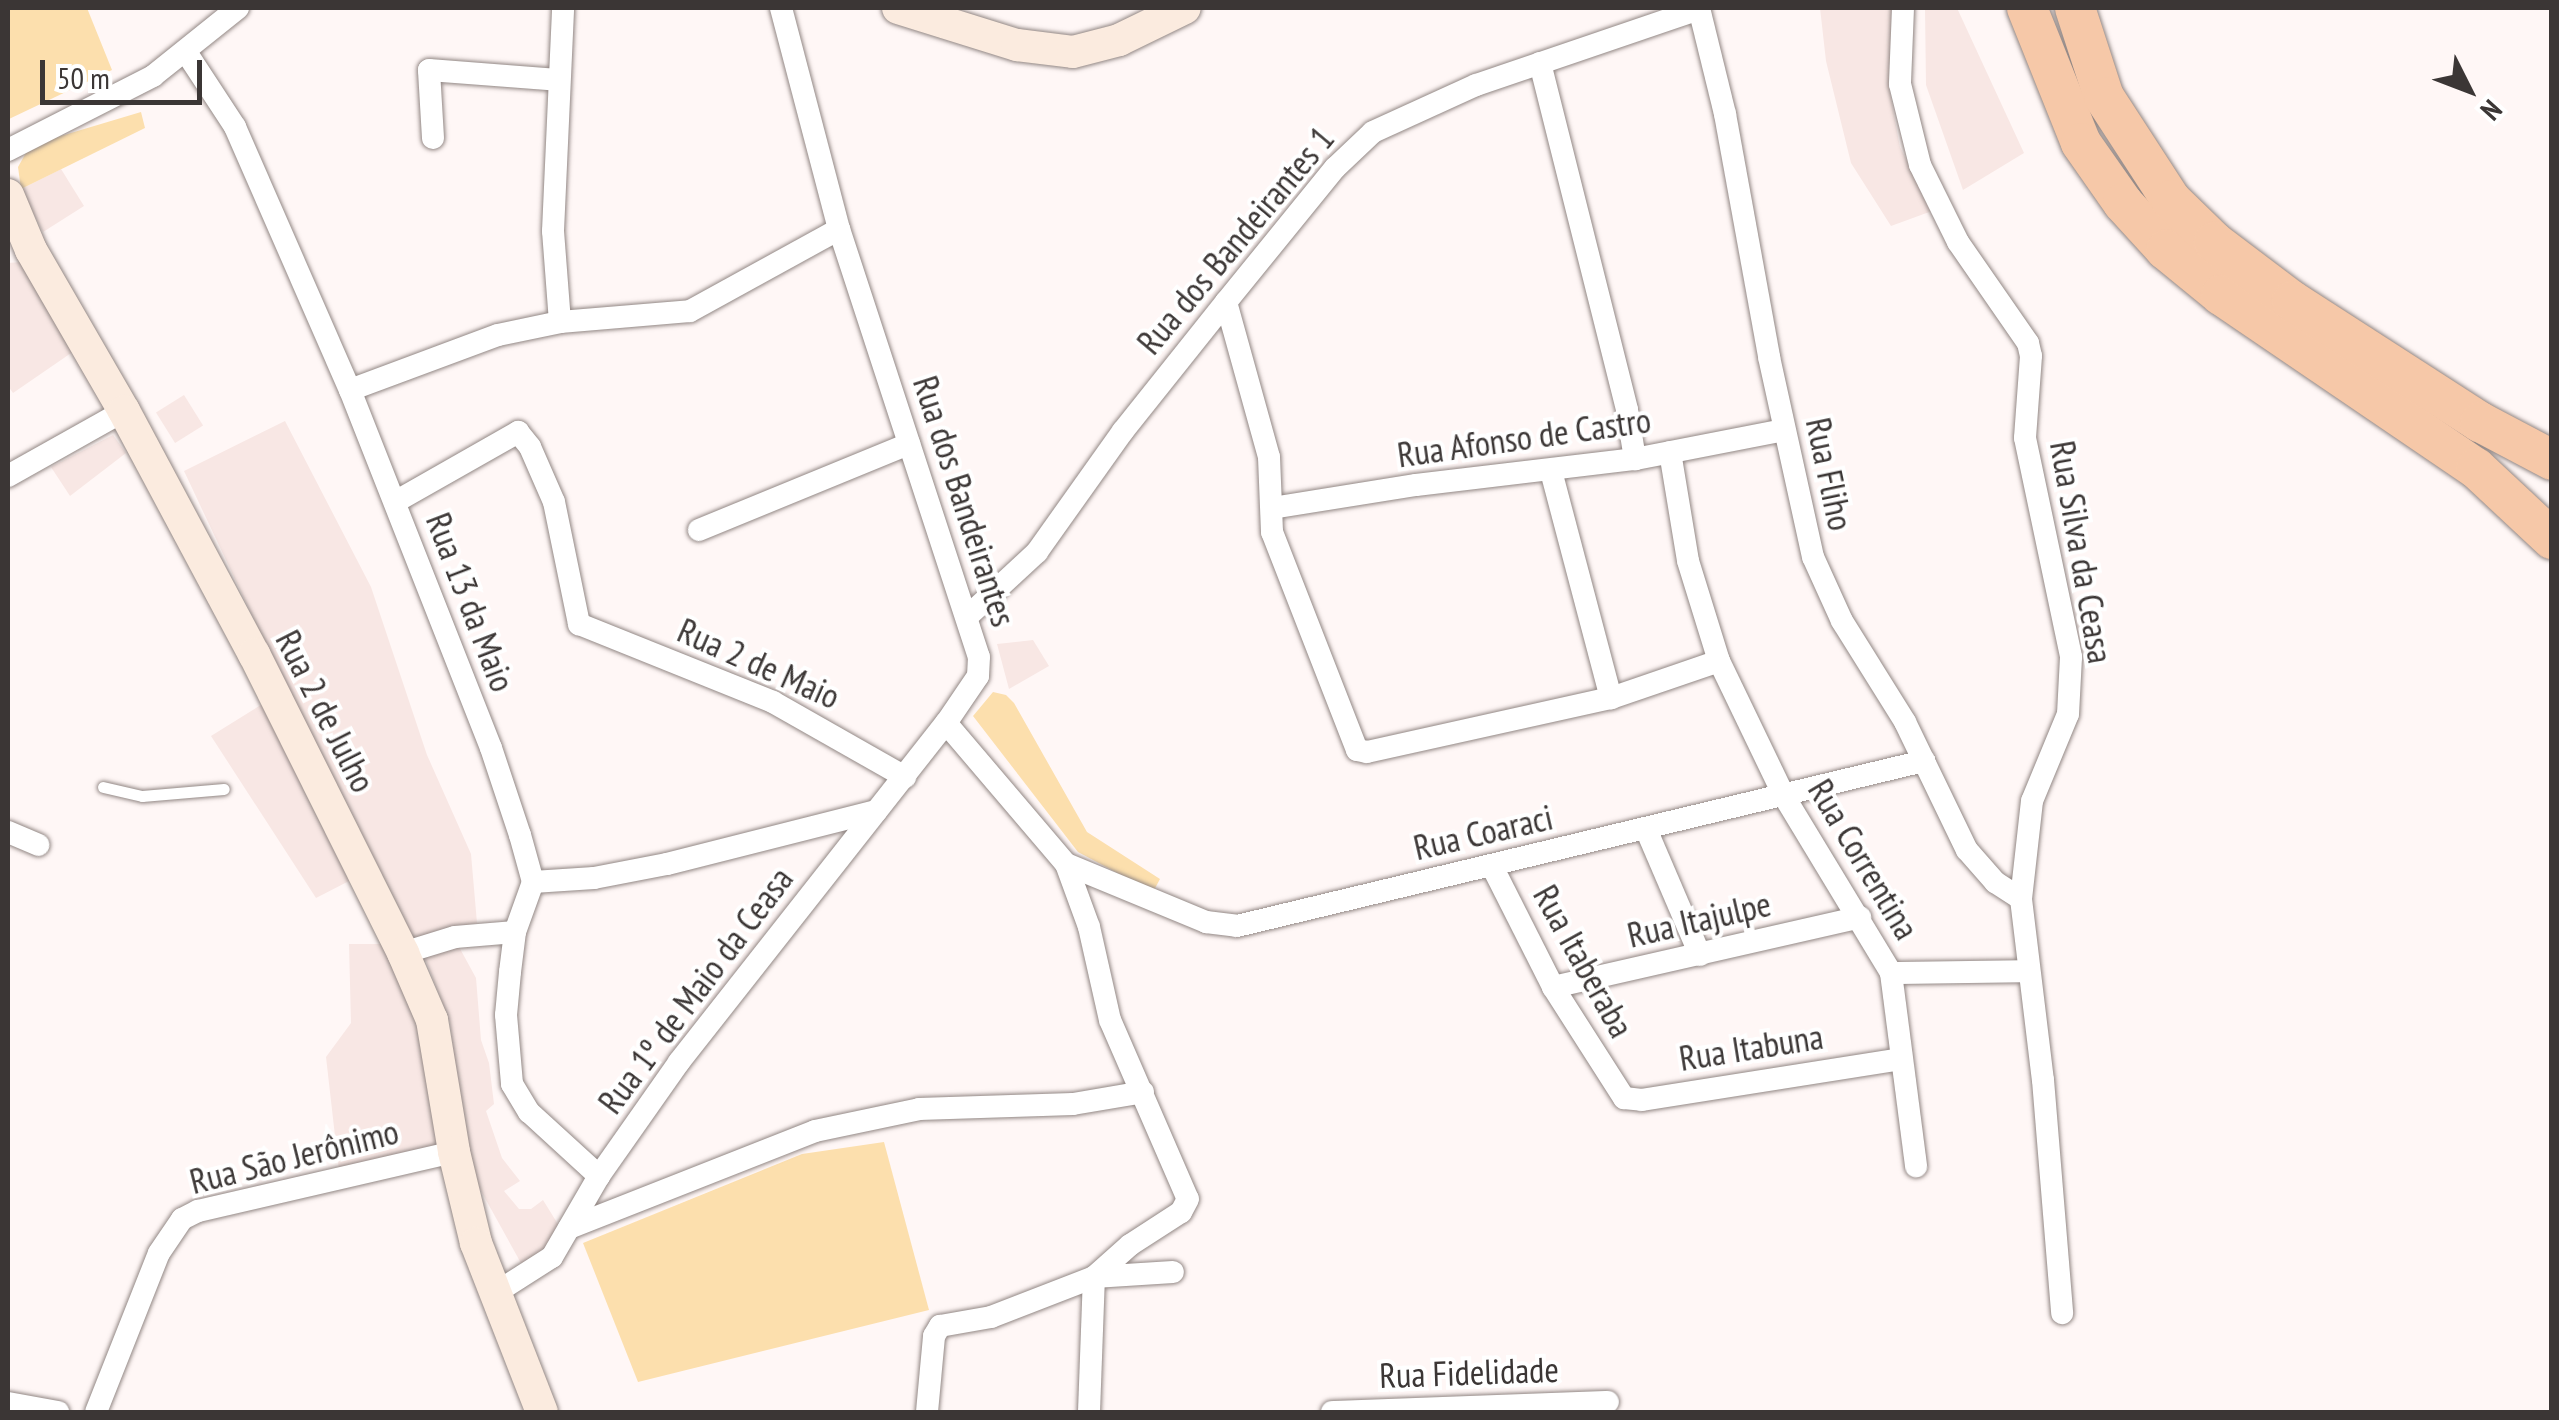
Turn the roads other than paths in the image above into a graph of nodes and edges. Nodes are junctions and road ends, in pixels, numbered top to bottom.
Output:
1 (238, 8) edge
2 (564, 8) edge
3 (781, 8) edge
4 (898, 8) edge
5 (1185, 8) edge
6 (1699, 8) edge
7 (1903, 8) edge
8 (2027, 8) edge
9 (2075, 8) edge
10 (186, 52) junction
11 (1540, 64) junction
12 (558, 80) junction
13 (433, 138) dead end
14 (8, 150) edge
15 (8, 196) edge
16 (839, 230) junction
17 (19, 250) edge
18 (1226, 302) junction
19 (560, 322) junction
20 (350, 390) junction
21 (124, 410) junction
22 (1784, 430) junction
23 (909, 444) junction
24 (1670, 452) junction
25 (1635, 460) junction
26 (2552, 460) edge
27 (1550, 471) junction
28 (8, 476) edge
29 (395, 502) junction
30 (1272, 508) junction
31 (699, 530) dead end
32 (2552, 539) edge
33 (968, 615) junction
34 (1720, 661) junction
35 (1611, 698) junction
36 (946, 723) junction
37 (1924, 761) junction
38 (905, 777) junction
39 (103, 787) dead end
40 (224, 789) dead end
41 (1784, 796) junction
42 (876, 811) junction
43 (1646, 829) junction
44 (8, 832) edge
45 (38, 845) dead end
46 (1066, 864) junction
47 (1492, 866) junction
48 (532, 882) junction
49 (2021, 900) junction
50 (1860, 918) junction
51 (515, 932) junction
52 (403, 952) junction
53 (1700, 956) junction
54 (2030, 971) junction
55 (1891, 973) junction
56 (1553, 987) junction
57 (1901, 1059) junction
58 (1616, 1090) joint
59 (1143, 1092) junction
60 (454, 1152) junction
61 (1916, 1166) dead end
62 (599, 1176) junction
63 (568, 1228) junction
64 (1173, 1272) dead end
65 (1094, 1277) junction
66 (497, 1292) junction
67 (2062, 1313) dead end
68 (1608, 1402) dead end
69 (8, 1403) edge
70 (58, 1412) edge
71 (96, 1412) edge
72 (542, 1412) edge
73 (927, 1412) edge
74 (1089, 1412) edge
75 (1332, 1412) edge

1 - 10 street
2 - 12 street
3 - 16 street, Rua dos Bandeirantes
4 - 5 main road
6 - 11 street, Rua dos Bandeirantes 1
6 - 22 street, Rua Fliho
7 - 49 street, Rua Silva da Ceasa
8 - 32 highway
9 - 26 highway
10 - 14 street
10 - 20 street, Rua 13 da Maio
11 - 18 street, Rua dos Bandeirantes 1
11 - 25 street
12 - 13 street
12 - 19 street
15 - 17 main road, Rua 2 de Julho
16 - 19 street
16 - 23 street, Rua dos Bandeirantes
17 - 21 main road, Rua 2 de Julho
18 - 30 street
18 - 33 street, Rua dos Bandeirantes 1
19 - 20 street
20 - 29 street, Rua 13 da Maio
21 - 28 street
21 - 52 main road, Rua 2 de Julho
22 - 24 street, Rua Afonso de Castro
22 - 37 street, Rua Fliho
23 - 31 street
23 - 33 street, Rua dos Bandeirantes
24 - 25 street, Rua Afonso de Castro
24 - 34 street, Rua Correntina
25 - 27 street, Rua Afonso de Castro
27 - 30 street, Rua Afonso de Castro
27 - 35 street
29 - 38 street, Rua 2 de Maio
29 - 48 street, Rua 13 da Maio
30 - 35 street
33 - 36 street, Rua dos Bandeirantes
34 - 35 street
34 - 41 street, Rua Correntina
36 - 38 street, Rua 1º de Maio da Ceasa
36 - 46 street
37 - 41 street, Rua Coaraci
37 - 49 street, Rua Fliho
38 - 42 street, Rua 1º de Maio da Ceasa
39 - 40 lane
41 - 43 street, Rua Coaraci
41 - 50 street, Rua Correntina
42 - 48 street
42 - 62 street, Rua 1º de Maio da Ceasa
43 - 47 street, Rua Coaraci
43 - 53 street
44 - 45 street
46 - 47 street, Rua Coaraci
46 - 59 street
47 - 56 street, Rua Itaberaba
48 - 51 street
49 - 54 street, Rua Silva da Ceasa
50 - 53 street, Rua Itajulpe
50 - 55 street, Rua Correntina
51 - 52 street
51 - 62 street
52 - 60 main road, Rua 2 de Julho
53 - 56 street, Rua Itajulpe
54 - 55 street
54 - 67 street, Rua Silva da Ceasa
55 - 57 street, Rua Correntina
56 - 58 street, Rua Itaberaba
57 - 58 street, Rua Itabuna
57 - 61 street, Rua Correntina
59 - 63 street
59 - 65 street
60 - 66 main road, Rua 2 de Julho
60 - 71 street, Rua São Jerônimo
62 - 63 street, Rua 1º de Maio da Ceasa
63 - 66 street, Rua 1º de Maio da Ceasa
64 - 65 street
65 - 73 street
65 - 74 street
66 - 72 main road, Rua 2 de Julho
68 - 75 street, Rua Fidelidade
69 - 70 street

